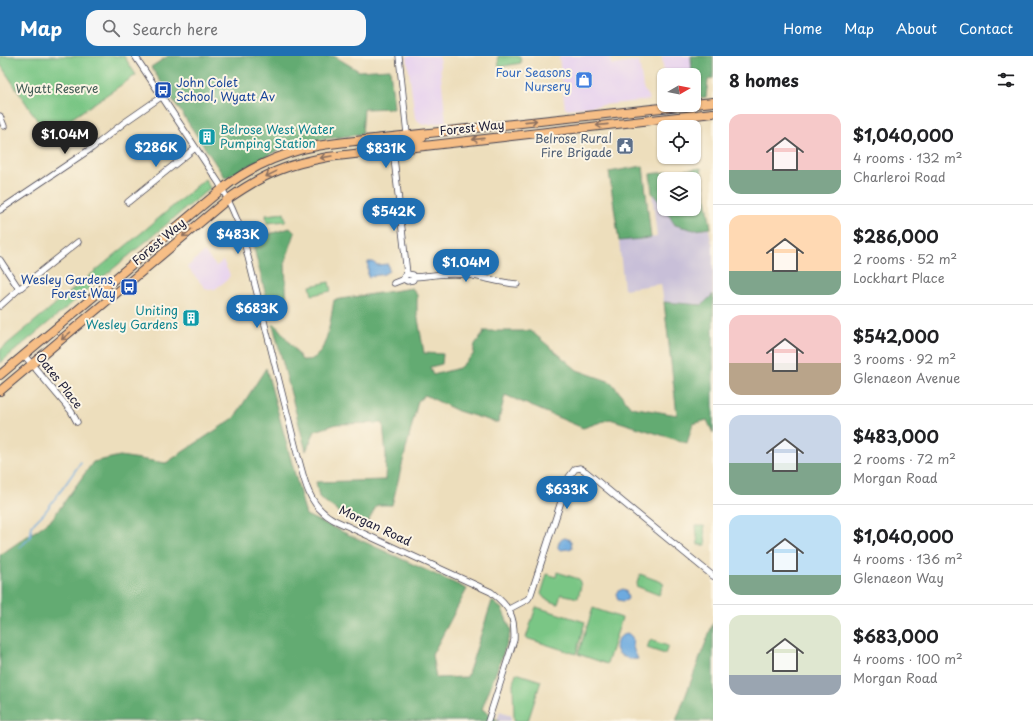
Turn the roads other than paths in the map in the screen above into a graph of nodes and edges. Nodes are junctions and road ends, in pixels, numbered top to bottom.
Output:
1 (135, 56) edge
2 (400, 56) edge
3 (162, 97) junction
4 (713, 102) edge
5 (701, 103) edge
6 (657, 108) edge
7 (713, 113) edge
8 (0, 116) edge
9 (4, 126) dead end
10 (444, 130) junction
11 (407, 134) junction
12 (346, 142) junction
13 (195, 148) junction
14 (393, 149) junction
15 (222, 188) junction
16 (228, 199) junction
17 (128, 202) dead end
18 (0, 210) edge
19 (78, 242) dead end
20 (0, 260) edge
21 (406, 277) junction
22 (394, 283) dead end
23 (517, 284) dead end
24 (19, 289) junction
25 (0, 306) edge
26 (24, 355) junction
27 (32, 364) junction
28 (0, 375) edge
29 (0, 391) edge
30 (77, 422) dead end
31 (713, 576) edge
32 (509, 609) junction
33 (488, 721) edge

1 - 3 street, Morgan Road
2 - 11 street
3 - 13 street, Morgan Road
3 - 18 street
4 - 5 main road
10 -> 6 main road, Forest Way
7 -> 14 main road, Forest Way
8 - 9 street
10 - 11 main road, Forest Way
10 - 14 main road
11 - 12 main road, Forest Way
12 - 14 main road
12 - 15 main road, Forest Way
13 - 15 street, Morgan Road
13 - 17 street
14 -> 16 main road, Forest Way
14 - 21 street
15 - 16 street, Morgan Road
15 - 26 main road, Forest Way
16 -> 27 main road, Forest Way
16 - 32 street, Morgan Road
19 - 24 street
20 - 24 street
21 - 22 street
21 - 23 street
24 - 25 street
26 - 27 street, Oates Place
26 - 28 main road, Forest Way
27 - 29 main road, Forest Way
27 - 30 street, Oates Place
31 - 32 street
32 - 33 street

